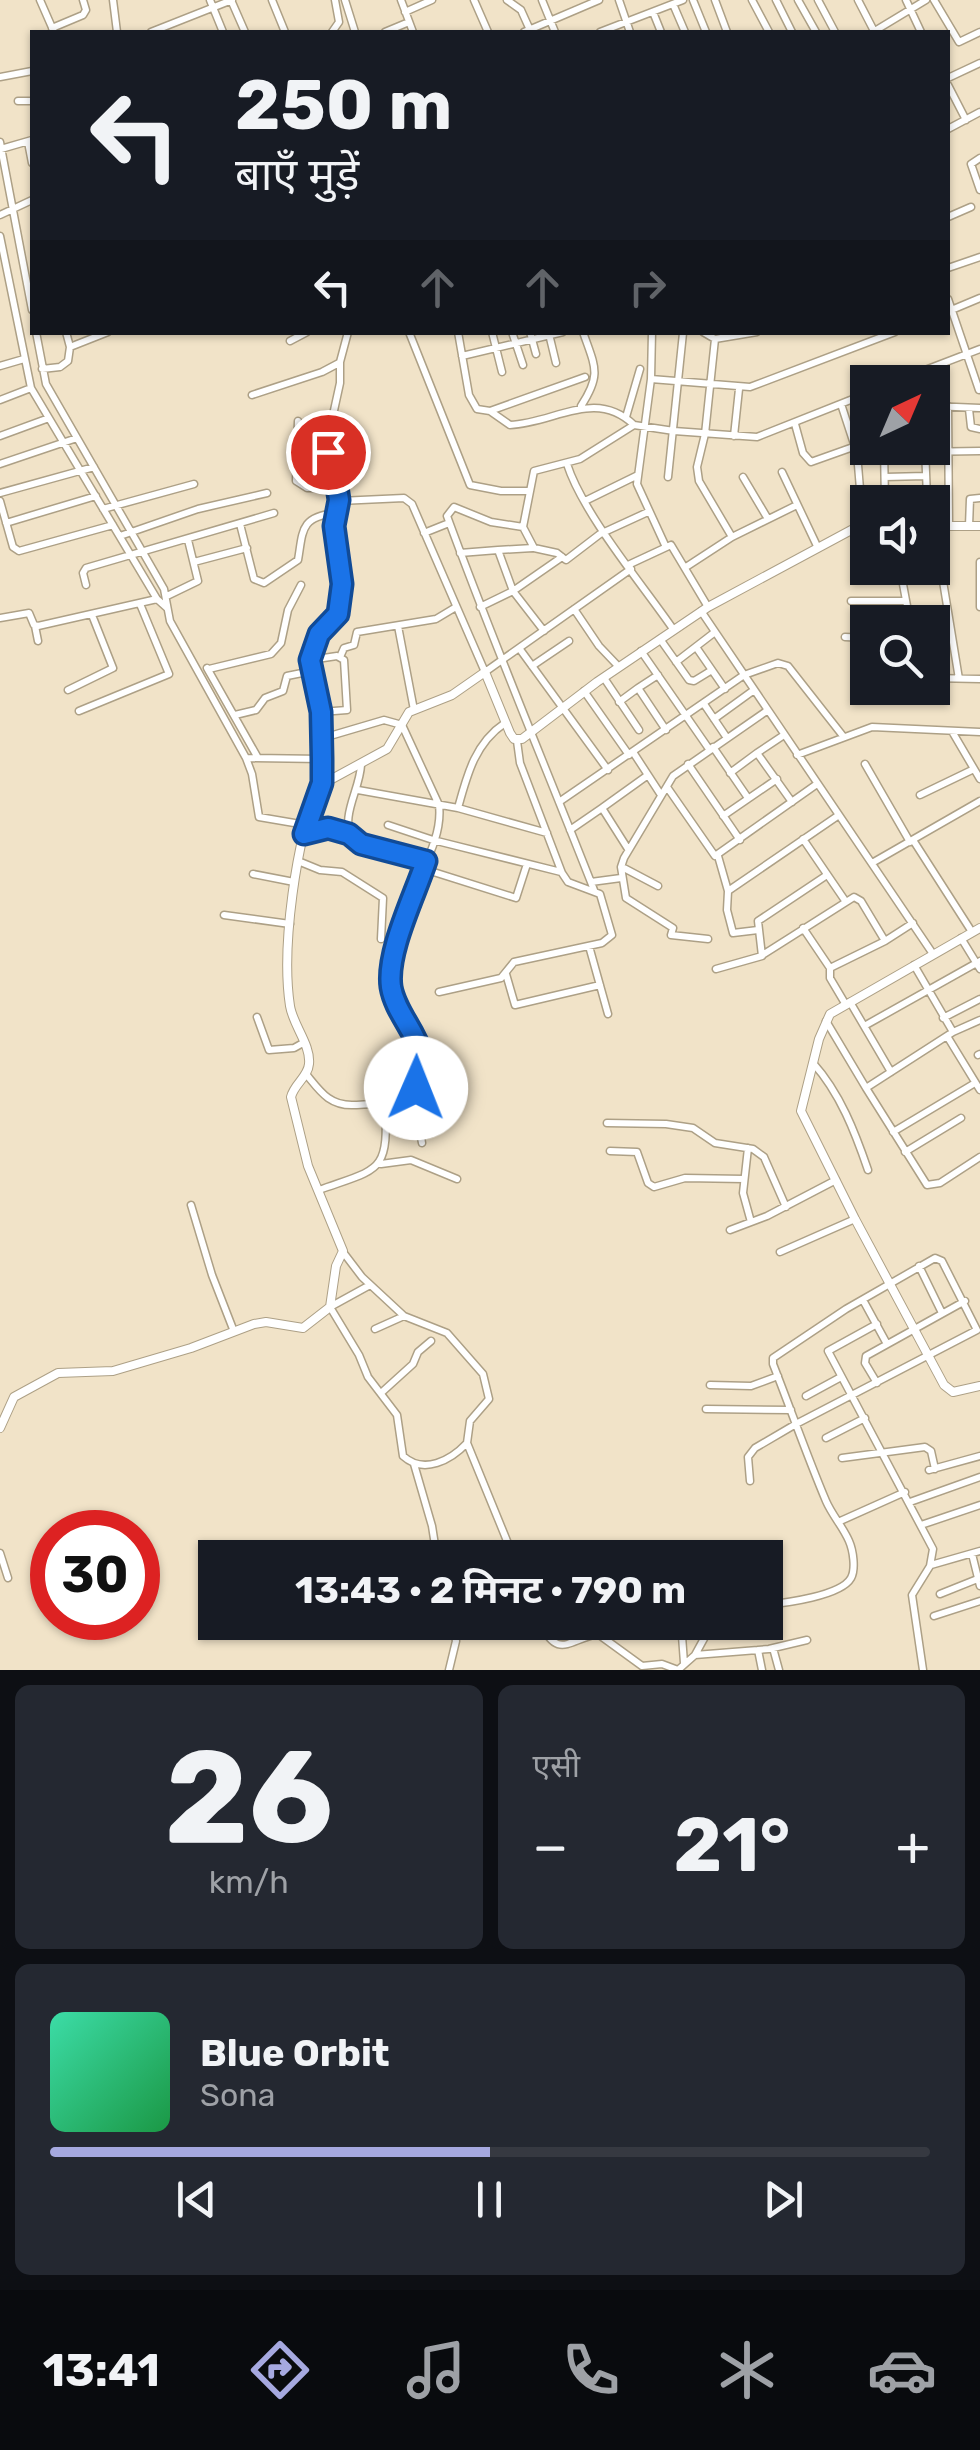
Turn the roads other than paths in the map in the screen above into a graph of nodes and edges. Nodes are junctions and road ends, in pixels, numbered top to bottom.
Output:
1 (40, 0) edge
2 (82, 0) edge
3 (112, 0) edge
4 (232, 0) edge
5 (272, 0) edge
6 (336, 0) edge
7 (345, 0) edge
8 (401, 0) edge
9 (432, 0) edge
10 (474, 0) edge
11 (506, 0) edge
12 (542, 0) edge
13 (619, 0) edge
14 (682, 0) edge
15 (693, 0) edge
16 (715, 0) edge
17 (752, 0) edge
18 (776, 0) edge
19 (798, 0) edge
20 (818, 0) edge
21 (858, 0) edge
22 (906, 0) edge
23 (926, 0) edge
24 (934, 0) edge
25 (595, 1) edge
26 (211, 4) edge
27 (672, 4) junction
28 (910, 10) junction
29 (406, 12) junction
30 (652, 12) junction
31 (550, 21) junction
32 (409, 22) junction
33 (626, 22) junction
34 (53, 30) edge
35 (117, 30) edge
36 (155, 30) edge
37 (223, 30) edge
38 (244, 30) edge
39 (284, 30) edge
40 (333, 30) edge
41 (353, 30) edge
42 (390, 30) edge
43 (412, 30) edge
44 (487, 30) edge
45 (527, 30) edge
46 (529, 30) edge
47 (554, 30) edge
48 (605, 30) edge
49 (629, 30) edge
50 (659, 30) edge
51 (684, 30) edge
52 (705, 30) edge
53 (727, 30) edge
54 (765, 30) edge
55 (791, 30) edge
56 (815, 30) edge
57 (834, 30) edge
58 (873, 30) edge
59 (877, 30) edge
60 (919, 30) edge
61 (980, 32) edge
62 (980, 62) edge
63 (30, 71) edge
64 (0, 77) edge
65 (950, 80) edge
66 (950, 85) edge
67 (18, 101) dead end
68 (30, 101) edge
69 (980, 112) edge
70 (966, 120) junction
71 (950, 128) edge
72 (30, 141) edge
73 (1, 146) edge
74 (980, 158) edge
75 (980, 190) edge
76 (30, 202) edge
77 (970, 206) dead end
78 (13, 211) junction
79 (0, 215) edge
80 (950, 216) edge
81 (0, 236) edge
82 (980, 257) edge
83 (950, 267) edge
84 (4, 276) edge
85 (30, 289) edge
86 (980, 298) edge
87 (950, 311) edge
88 (36, 335) edge
89 (67, 335) edge
90 (95, 335) edge
91 (301, 335) edge
92 (347, 335) edge
93 (410, 335) edge
94 (458, 335) edge
95 (493, 335) edge
96 (513, 335) edge
97 (550, 335) edge
98 (584, 335) edge
99 (652, 335) edge
100 (683, 335) edge
101 (708, 335) edge
102 (741, 335) edge
103 (887, 335) edge
104 (532, 336) edge
105 (715, 340) junction
106 (290, 341) dead end
107 (516, 344) junction
108 (70, 348) junction
109 (496, 349) junction
110 (980, 349) edge
111 (536, 354) dead end
112 (968, 355) junction
113 (462, 356) junction
114 (24, 358) junction
115 (340, 362) junction
116 (556, 363) dead end
117 (522, 364) dead end
118 (941, 365) edge
119 (0, 366) edge
120 (42, 369) junction
121 (640, 369) dead end
122 (502, 372) dead end
123 (585, 376) dead end
124 (651, 379) junction
125 (679, 381) junction
126 (711, 384) junction
127 (31, 388) junction
128 (739, 388) junction
129 (979, 390) edge
130 (252, 395) dead end
131 (0, 400) edge
132 (850, 400) edge
133 (841, 404) junction
134 (950, 406) edge
135 (581, 407) junction
136 (969, 408) junction
137 (980, 408) edge
138 (490, 411) junction
139 (626, 416) junction
140 (49, 418) junction
141 (298, 420) dead end
142 (795, 424) junction
143 (634, 425) junction
144 (645, 427) junction
145 (980, 428) edge
146 (674, 431) junction
147 (850, 431) edge
148 (705, 434) junction
149 (0, 436) edge
150 (734, 436) junction
151 (77, 438) junction
152 (64, 442) junction
153 (326, 449) junction
154 (850, 451) edge
155 (980, 451) edge
156 (950, 454) edge
157 (296, 460) junction
158 (0, 464) edge
159 (566, 464) junction
160 (885, 465) edge
161 (926, 465) edge
162 (94, 467) junction
163 (82, 471) junction
164 (782, 472) dead end
165 (639, 474) junction
166 (926, 476) junction
167 (668, 477) dead end
168 (742, 477) dead end
169 (885, 478) junction
170 (194, 484) dead end
171 (885, 485) edge
172 (926, 485) edge
173 (338, 488) junction
174 (528, 490) junction
175 (267, 493) dead end
176 (96, 496) junction
177 (0, 497) edge
178 (980, 498) edge
179 (339, 500) junction
180 (585, 501) junction
181 (116, 504) junction
182 (797, 505) junction
183 (104, 509) junction
184 (648, 512) junction
185 (274, 513) dead end
186 (336, 513) junction
187 (768, 519) junction
188 (6, 523) junction
189 (449, 523) junction
190 (240, 524) junction
191 (113, 525) junction
192 (975, 526) edge
193 (523, 527) junction
194 (132, 532) junction
195 (605, 532) junction
196 (850, 532) edge
197 (424, 533) junction
198 (120, 536) junction
199 (732, 537) junction
200 (188, 540) junction
201 (665, 546) junction
202 (247, 548) junction
203 (534, 548) junction
204 (818, 548) junction
205 (498, 550) junction
206 (144, 553) junction
207 (460, 553) junction
208 (132, 556) junction
209 (562, 557) junction
210 (194, 562) junction
211 (980, 562) edge
212 (630, 567) junction
213 (686, 567) junction
214 (86, 585) dead end
215 (301, 585) dead end
216 (903, 585) edge
217 (944, 585) edge
218 (514, 591) junction
219 (167, 596) junction
220 (157, 599) junction
221 (851, 601) dead end
222 (906, 601) junction
223 (140, 604) junction
224 (907, 605) edge
225 (980, 605) edge
226 (480, 606) junction
227 (456, 607) junction
228 (168, 608) junction
229 (574, 608) junction
230 (704, 609) junction
231 (92, 615) junction
232 (0, 618) edge
233 (35, 626) junction
234 (398, 626) junction
235 (673, 629) junction
236 (544, 631) junction
237 (715, 632) junction
238 (659, 638) junction
239 (845, 638) dead end
240 (850, 638) edge
241 (38, 641) dead end
242 (569, 641) dead end
243 (696, 646) junction
244 (520, 648) junction
245 (641, 651) junction
246 (340, 656) junction
247 (310, 660) junction
248 (504, 660) junction
249 (676, 662) junction
250 (196, 666) junction
251 (532, 666) junction
252 (619, 667) junction
253 (209, 669) junction
254 (712, 670) junction
255 (312, 671) junction
256 (485, 672) junction
257 (658, 675) junction
258 (744, 676) junction
259 (604, 678) junction
260 (950, 678) edge
261 (959, 678) junction
262 (980, 679) edge
263 (638, 688) junction
264 (725, 689) junction
265 (68, 690) dead end
266 (754, 690) junction
267 (584, 692) junction
268 (619, 702) junction
269 (704, 704) junction
270 (563, 708) junction
271 (78, 710) dead end
272 (414, 710) junction
273 (768, 710) junction
274 (321, 712) junction
275 (234, 715) junction
276 (686, 716) junction
277 (714, 719) junction
278 (505, 723) junction
279 (402, 725) junction
280 (638, 730) dead end
281 (666, 730) junction
282 (530, 732) junction
283 (953, 732) junction
284 (980, 732) edge
285 (784, 735) junction
286 (843, 736) junction
287 (323, 738) junction
288 (726, 738) junction
289 (518, 740) junction
290 (711, 748) junction
291 (631, 754) junction
292 (757, 754) junction
293 (798, 755) junction
294 (246, 758) junction
295 (258, 758) junction
296 (322, 759) junction
297 (688, 764) junction
298 (864, 764) dead end
299 (361, 765) junction
300 (974, 769) junction
301 (608, 770) junction
302 (730, 773) junction
303 (648, 775) junction
304 (776, 779) junction
305 (980, 779) edge
306 (322, 783) junction
307 (818, 784) junction
308 (667, 787) junction
309 (358, 790) junction
310 (661, 795) junction
311 (920, 795) dead end
312 (748, 798) junction
313 (559, 802) junction
314 (792, 802) junction
315 (439, 804) junction
316 (979, 804) edge
317 (458, 808) junction
318 (602, 808) junction
319 (839, 814) junction
320 (723, 816) junction
321 (388, 825) dead end
322 (305, 829) junction
323 (570, 830) junction
324 (548, 833) junction
325 (349, 834) junction
326 (804, 839) junction
327 (433, 840) junction
328 (740, 840) junction
329 (912, 841) junction
330 (629, 850) junction
331 (718, 856) junction
332 (298, 861) junction
333 (527, 864) junction
334 (872, 864) junction
335 (425, 865) junction
336 (621, 866) junction
337 (562, 873) junction
338 (253, 874) dead end
339 (827, 876) junction
340 (622, 878) junction
341 (294, 882) junction
342 (593, 886) junction
343 (658, 886) dead end
344 (728, 890) junction
345 (846, 902) junction
346 (224, 915) dead end
347 (913, 923) junction
348 (290, 924) junction
349 (803, 928) junction
350 (758, 930) junction
351 (976, 930) edge
352 (708, 938) dead end
353 (961, 938) junction
354 (382, 939) dead end
355 (885, 941) junction
356 (589, 946) junction
357 (934, 954) junction
358 (763, 955) junction
359 (914, 965) junction
360 (979, 965) edge
361 (830, 968) junction
362 (716, 969) dead end
363 (506, 974) junction
364 (600, 985) junction
365 (928, 990) junction
366 (439, 992) dead end
367 (980, 999) edge
368 (848, 1003) junction
369 (608, 1014) dead end
370 (258, 1017) dead end
371 (944, 1018) junction
372 (826, 1020) junction
373 (980, 1020) edge
374 (866, 1026) junction
375 (950, 1034) junction
376 (303, 1043) junction
377 (813, 1063) junction
378 (892, 1072) junction
379 (306, 1074) junction
380 (978, 1087) edge
381 (866, 1088) junction
382 (413, 1093) junction
383 (385, 1103) junction
384 (961, 1118) dead end
385 (607, 1123) dead end
386 (894, 1132) junction
387 (422, 1143) dead end
388 (748, 1148) junction
389 (610, 1152) dead end
390 (905, 1152) junction
391 (980, 1157) edge
392 (380, 1164) junction
393 (868, 1170) dead end
394 (457, 1179) dead end
395 (744, 1179) junction
396 (836, 1180) junction
397 (319, 1190) junction
398 (191, 1205) dead end
399 (786, 1207) junction
400 (855, 1219) junction
401 (751, 1222) junction
402 (730, 1230) dead end
403 (343, 1250) junction
404 (780, 1252) dead end
405 (918, 1266) junction
406 (370, 1285) junction
407 (890, 1285) junction
408 (864, 1300) junction
409 (964, 1301) junction
410 (330, 1308) junction
411 (942, 1313) junction
412 (404, 1316) junction
413 (876, 1324) junction
414 (375, 1329) dead end
415 (979, 1329) edge
416 (234, 1330) junction
417 (914, 1330) junction
418 (431, 1342) dead end
419 (887, 1344) junction
420 (928, 1356) junction
421 (778, 1376) junction
422 (841, 1376) junction
423 (878, 1382) junction
424 (710, 1385) dead end
425 (980, 1386) edge
426 (380, 1393) junction
427 (806, 1396) dead end
428 (852, 1396) junction
429 (706, 1409) dead end
430 (791, 1410) junction
431 (865, 1418) junction
432 (796, 1424) junction
433 (0, 1428) edge
434 (826, 1438) dead end
435 (467, 1443) junction
436 (882, 1451) junction
437 (980, 1456) edge
438 (842, 1458) dead end
439 (414, 1464) junction
440 (980, 1477) edge
441 (750, 1481) dead end
442 (905, 1492) junction
443 (910, 1502) junction
444 (980, 1505) edge
445 (838, 1522) junction
446 (922, 1524) junction
447 (434, 1540) edge
448 (507, 1540) edge
449 (0, 1553) edge
450 (976, 1553) edge
451 (930, 1566) junction
452 (8, 1578) dead end
453 (980, 1580) edge
454 (940, 1594) dead end
455 (980, 1601) edge
456 (783, 1602) edge
457 (934, 1616) dead end
458 (456, 1640) edge
459 (550, 1640) edge
460 (584, 1640) edge
461 (606, 1640) edge
462 (682, 1640) edge
463 (703, 1640) edge
464 (807, 1640) dead end
465 (772, 1648) junction
466 (758, 1650) junction
467 (695, 1655) junction
468 (684, 1663) junction
469 (448, 1670) edge
470 (762, 1670) edge
471 (778, 1670) edge
472 (922, 1670) edge

1 - 34 street
2 - 34 street
3 - 35 street
4 - 26 street
4 - 38 street
5 - 39 street
6 - 40 street
7 - 41 street
8 - 29 street
9 - 29 street
10 - 44 street
11 - 45 street
12 - 31 street
13 - 33 street
14 - 27 street
15 - 52 street
16 - 53 street
17 - 54 street
18 - 55 street
19 - 56 street
20 - 57 street
21 - 58 street
22 - 28 street
23 - 28 street
24 - 61 street
25 - 31 street
26 - 36 street
26 - 37 street
27 - 30 street
27 - 51 street
28 - 59 street
28 - 60 street
29 - 32 street
30 - 33 street
30 - 50 street
31 - 46 street
31 - 47 street
32 - 42 street
32 - 43 street
33 - 48 street
33 - 49 street
62 - 65 street
63 - 64 street
66 - 70 street
67 - 68 street
69 - 70 street
70 - 71 street
72 - 73 street
73 - 78 street
74 - 75 street
76 - 78 street
77 - 80 street
78 - 79 street
78 - 85 street
81 - 84 street
82 - 83 street
84 - 114 street
86 - 87 street
87 - 112 street
88 - 120 street
89 - 108 street
90 - 108 street
91 - 106 street
92 - 115 street
93 - 174 street
94 - 113 street
95 - 109 street
96 - 107 street
97 - 116 street
98 - 135 street
99 - 124 street
100 - 125 street
101 - 105 street
102 - 105 street
103 - 128 street
104 - 107 street
104 - 111 street
105 - 126 street
107 - 109 street
107 - 117 street
108 - 120 street
109 - 113 street
109 - 122 street
110 - 112 street
112 - 118 street
112 - 129 street
113 - 138 street
114 - 119 street
114 - 127 street
115 - 130 street
115 - 153 street
120 - 151 street
121 - 139 street
123 - 138 street
124 - 125 street
124 - 144 street
125 - 126 street
125 - 146 street
126 - 128 street
126 - 148 street
127 - 131 street
127 - 140 street
128 - 150 street
132 - 133 street
133 - 142 street
133 - 147 street
134 - 136 street
135 - 138 street
135 - 139 street
136 - 137 street
136 - 145 street
139 - 143 street
140 - 149 street
140 - 152 street
141 - 157 street
142 - 150 street
142 - 154 street
143 - 144 street
143 - 159 street
144 - 146 street
144 - 165 street
146 - 148 street
146 - 167 street
148 - 150 street
148 - 199 street
151 - 152 street
151 - 162 street
152 - 158 street
152 - 163 street
153 - 157 street
153 - 173 street
155 - 156 street
157 - 173 street
159 - 174 street
159 - 180 street
160 - 169 street
161 - 166 street
162 - 163 street
162 - 181 street
163 - 176 street
163 - 177 street
164 - 182 street
165 - 180 street
165 - 184 street
166 - 169 street
166 - 172 street
168 - 187 street
169 - 171 street
170 - 181 street
173 - 179 street
174 - 193 street
175 - 194 street
176 - 183 street
176 - 188 street
177 - 188 street
178 - 192 street
179 - 186 street
179 - 197 street
180 - 195 street
181 - 183 street
181 - 194 street
182 - 187 street
182 - 204 street
183 - 191 street
184 - 195 street
184 - 201 street
185 - 190 street
186 - 202 street
186 - 247 street
187 - 199 street
188 - 191 street
189 - 193 street
189 - 197 street
189 - 207 street
190 - 200 street
190 - 202 street
191 - 198 street
193 - 203 street
194 - 198 street
194 - 206 street
195 - 209 street
195 - 212 street
196 - 204 street
197 - 227 street
198 - 208 street
199 - 213 street
200 - 206 street
200 - 210 street
201 - 212 street
201 - 213 street
202 - 210 street
203 - 205 street
203 - 209 street
204 - 230 street
205 - 207 street
205 - 218 street
206 - 208 street
206 - 219 street
207 - 226 street
208 - 214 street
208 - 220 street
209 - 218 street
210 - 219 street
211 - 225 street
212 - 229 street
212 - 235 street
213 - 230 street
215 - 253 street
216 - 222 street
217 - 261 street
218 - 226 street
218 - 236 street
219 - 228 street
220 - 223 street
220 - 228 street
221 - 222 street
222 - 224 street
223 - 231 street
223 - 271 street
226 - 248 street
227 - 234 street
227 - 256 street
228 - 250 street
229 - 236 street
229 - 252 street
230 - 235 street
230 - 237 street
231 - 233 street
231 - 265 street
232 - 233 street
233 - 241 street
234 - 246 street
234 - 272 street
235 - 238 street
236 - 244 street
237 - 243 street
237 - 258 street
238 - 245 street
238 - 249 street
239 - 240 street
242 - 251 street
243 - 249 street
243 - 254 street
244 - 248 street
244 - 251 street
245 - 252 street
245 - 257 street
246 - 247 street
246 - 274 street
247 - 255 street
248 - 256 street
248 - 282 street
249 - 254 street
250 - 253 street
250 - 294 street
251 - 270 street
252 - 259 street
253 - 275 street
254 - 264 street
255 - 274 street
255 - 275 street
256 - 272 street
256 - 278 street
257 - 263 street
257 - 276 street
258 - 264 street
258 - 266 street
258 - 286 street
259 - 267 street
259 - 268 street
260 - 261 street
261 - 262 street
263 - 268 street
263 - 281 street
264 - 269 street
266 - 273 street
266 - 277 street
267 - 270 street
267 - 291 street
268 - 280 street
269 - 276 street
269 - 277 street
270 - 282 street
270 - 301 street
272 - 279 street
273 - 285 street
273 - 288 street
274 - 287 street
275 - 295 street
276 - 281 street
276 - 290 street
277 - 288 street
278 - 289 street
278 - 317 street
279 - 287 street
279 - 299 street
279 - 315 street
281 - 291 street
282 - 289 street
282 - 313 street
283 - 284 street
283 - 286 street
283 - 300 street
285 - 292 street
285 - 293 street
286 - 293 street
287 - 296 street
288 - 290 street
289 - 324 street
290 - 297 street
290 - 302 street
291 - 301 street
291 - 303 street
292 - 302 street
292 - 304 street
293 - 307 street
294 - 295 street
294 - 322 street
295 - 296 street
296 - 306 street
297 - 308 street
297 - 320 street
298 - 329 street
299 - 306 street
299 - 309 street
300 - 305 street
300 - 311 street
301 - 313 street
302 - 312 street
303 - 310 street
303 - 318 street
304 - 312 street
304 - 314 street
306 - 322 street
307 - 314 street
307 - 319 street
308 - 310 street
308 - 331 street
309 - 315 street
309 - 325 street
310 - 330 street
312 - 320 street
313 - 323 street
314 - 328 street
315 - 317 street
315 - 327 street
316 - 329 street
317 - 324 street
318 - 323 street
318 - 330 street
319 - 326 street
319 - 334 street
320 - 328 street
321 - 327 street
322 - 325 street
322 - 332 street
323 - 342 street
324 - 337 street
325 - 335 street
326 - 339 street
326 - 344 street
327 - 333 street
327 - 335 street
328 - 331 street
329 - 334 street
329 - 351 street
330 - 336 street
331 - 344 street
332 - 341 street
332 - 354 street
333 - 335 street
333 - 337 street
334 - 347 street
335 - 382 street
336 - 340 street
336 - 343 street
337 - 342 street
338 - 341 street
339 - 345 street
339 - 350 street
340 - 342 street
340 - 352 street
341 - 348 street
342 - 356 street
344 - 350 street
345 - 349 street
345 - 355 street
346 - 348 street
347 - 355 street
347 - 357 street
348 - 376 street
349 - 358 street
349 - 361 street
350 - 358 street
351 - 353 street
353 - 357 street
353 - 360 street
355 - 361 street
356 - 363 street
356 - 364 street
357 - 359 street
358 - 362 street
359 - 365 street
359 - 368 street
360 - 365 street
361 - 368 street
363 - 364 street
363 - 366 street
364 - 369 street
365 - 371 street
365 - 374 street
367 - 371 street
368 - 372 street
368 - 374 street
370 - 376 street
371 - 375 street
372 - 377 street
372 - 381 street
373 - 375 street
374 - 378 street
375 - 378 street
375 - 380 street
376 - 379 street
377 - 393 street
377 - 396 street
378 - 381 street
379 - 383 street
379 - 397 street
380 - 386 street
381 - 386 street
382 - 383 street
382 - 387 street
383 - 392 street
384 - 390 street
385 - 388 street
386 - 390 street
388 - 395 street
388 - 399 street
389 - 395 street
390 - 391 street
392 - 394 street
392 - 397 street
395 - 401 street
396 - 399 street
396 - 400 street
397 - 403 street
398 - 416 street
399 - 401 street
400 - 404 street
400 - 407 street
401 - 402 street
403 - 406 street
403 - 410 street
405 - 407 street
405 - 409 street
405 - 411 street
406 - 410 street
406 - 412 street
407 - 408 street
407 - 417 street
408 - 413 street
408 - 421 street
409 - 411 street
409 - 415 street
410 - 416 street
410 - 426 street
411 - 417 street
412 - 414 street
412 - 435 street
413 - 419 street
413 - 422 street
415 - 420 street
416 - 433 street
417 - 419 street
417 - 420 street
418 - 426 street
419 - 423 street
420 - 423 street
420 - 425 street
421 - 424 street
421 - 430 street
422 - 427 street
422 - 428 street
423 - 428 street
426 - 439 street
428 - 431 street
428 - 432 street
429 - 430 street
430 - 432 street
431 - 434 street
431 - 436 street
432 - 441 street
432 - 445 street
435 - 439 street
435 - 448 street
436 - 437 street
436 - 438 street
436 - 442 street
439 - 447 street
440 - 443 street
442 - 443 street
442 - 445 street
443 - 446 street
444 - 446 street
445 - 456 street
446 - 451 street
449 - 452 street
450 - 451 street
450 - 453 street
451 - 472 street
453 - 454 street
455 - 457 street
458 - 469 street
459 - 460 street
461 - 468 street
462 - 468 street
463 - 467 street
464 - 465 street
465 - 466 street
465 - 471 street
466 - 467 street
466 - 470 street
467 - 468 street

